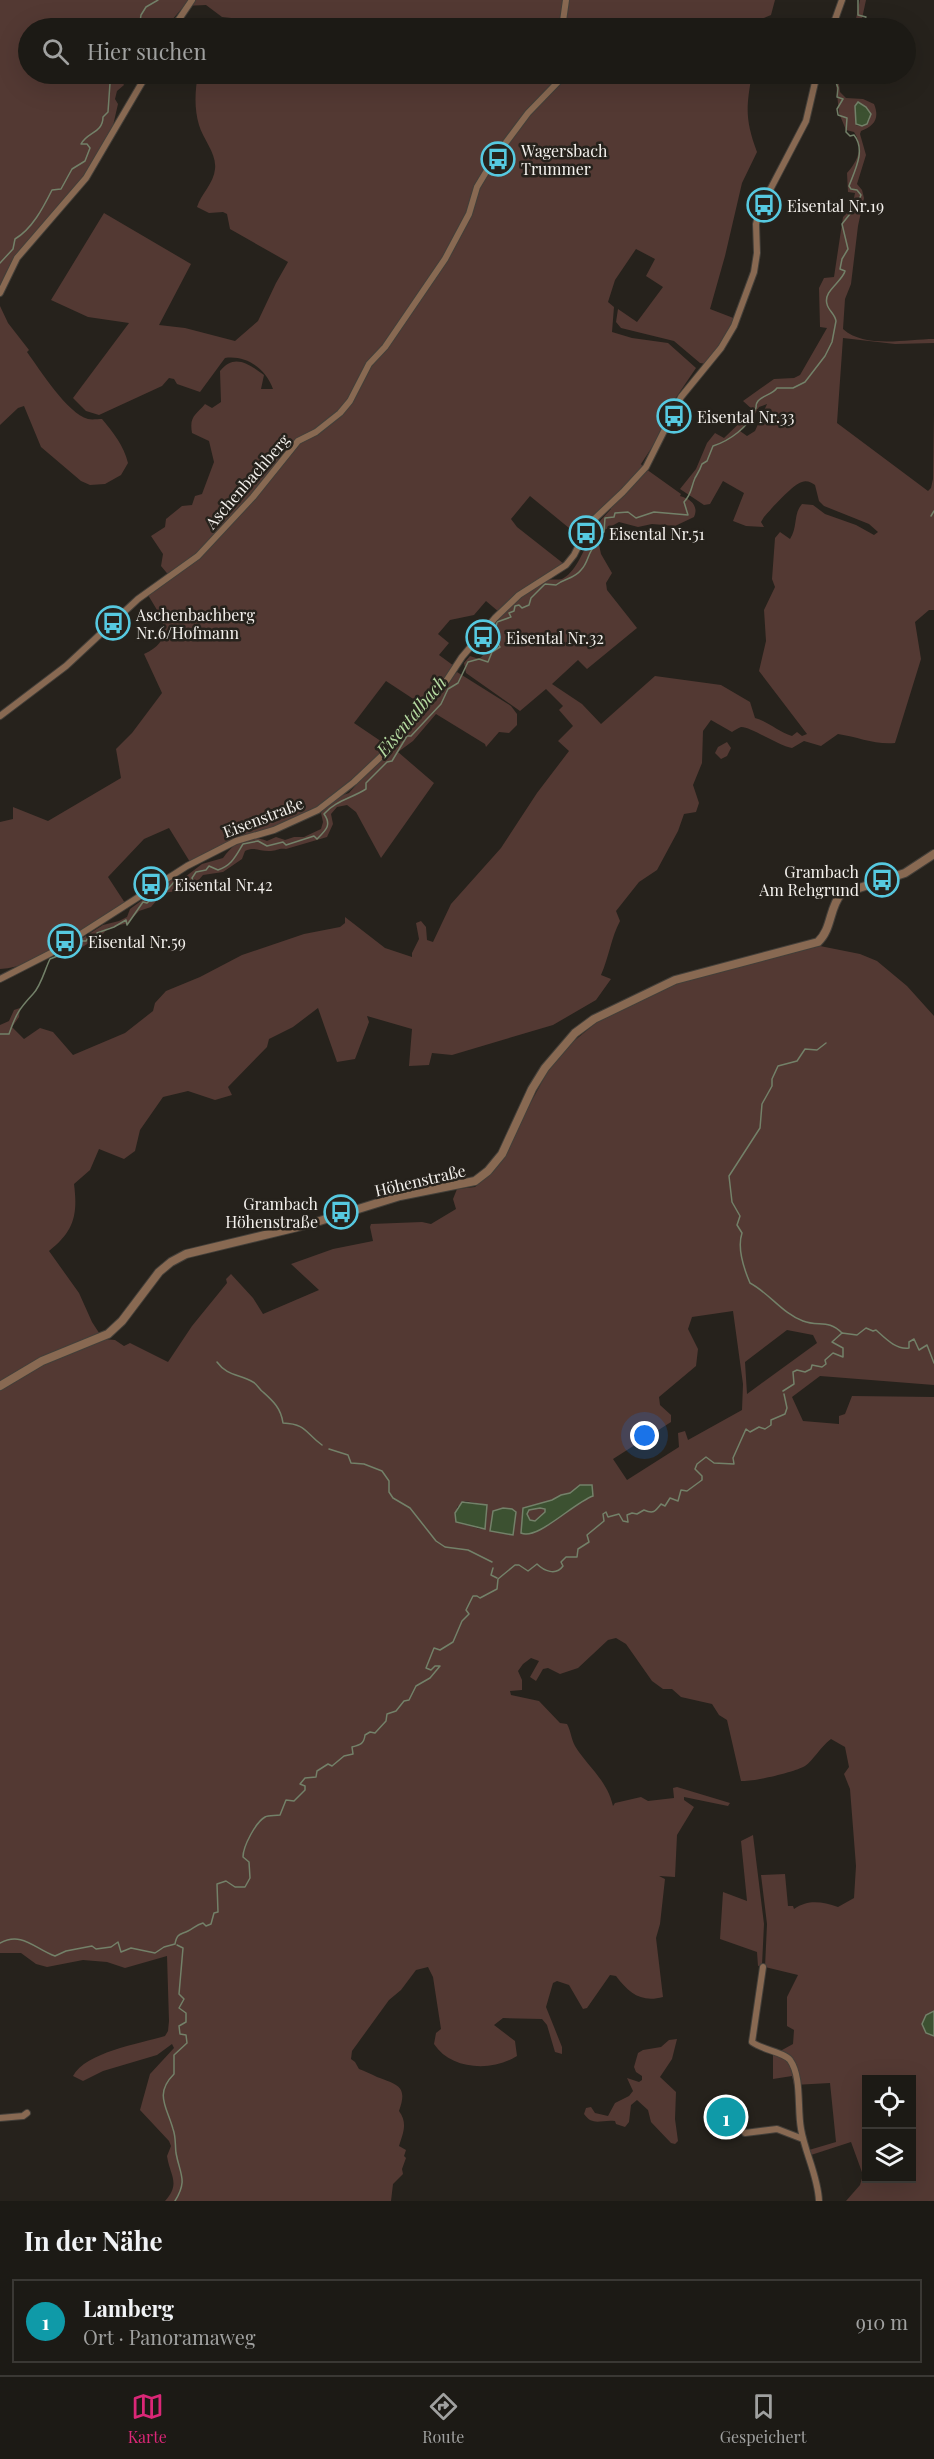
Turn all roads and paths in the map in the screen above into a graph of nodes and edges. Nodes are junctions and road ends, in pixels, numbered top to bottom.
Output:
1 (192, 0) edge
2 (566, 0) edge
3 (842, 0) edge
4 (180, 18) edge
5 (563, 18) edge
6 (835, 18) edge
7 (141, 84) edge
8 (556, 84) edge
9 (815, 84) edge
10 (0, 293) edge
11 (0, 716) edge
12 (934, 854) edge
13 (0, 979) edge
14 (0, 1386) edge
15 (764, 1967) dead end
16 (27, 2113) dead end
17 (0, 2118) edge
18 (745, 2133) dead end
19 (803, 2139) junction
20 (819, 2201) edge

1 - 4 street
2 - 5 street
3 - 6 street
7 - 10 street
8 - 11 street, Aschenbachberg
9 - 13 street, Eisenstraße
12 - 14 street, Höhenstraße
15 - 19 street
16 - 17 street
18 - 19 street
19 - 20 street

